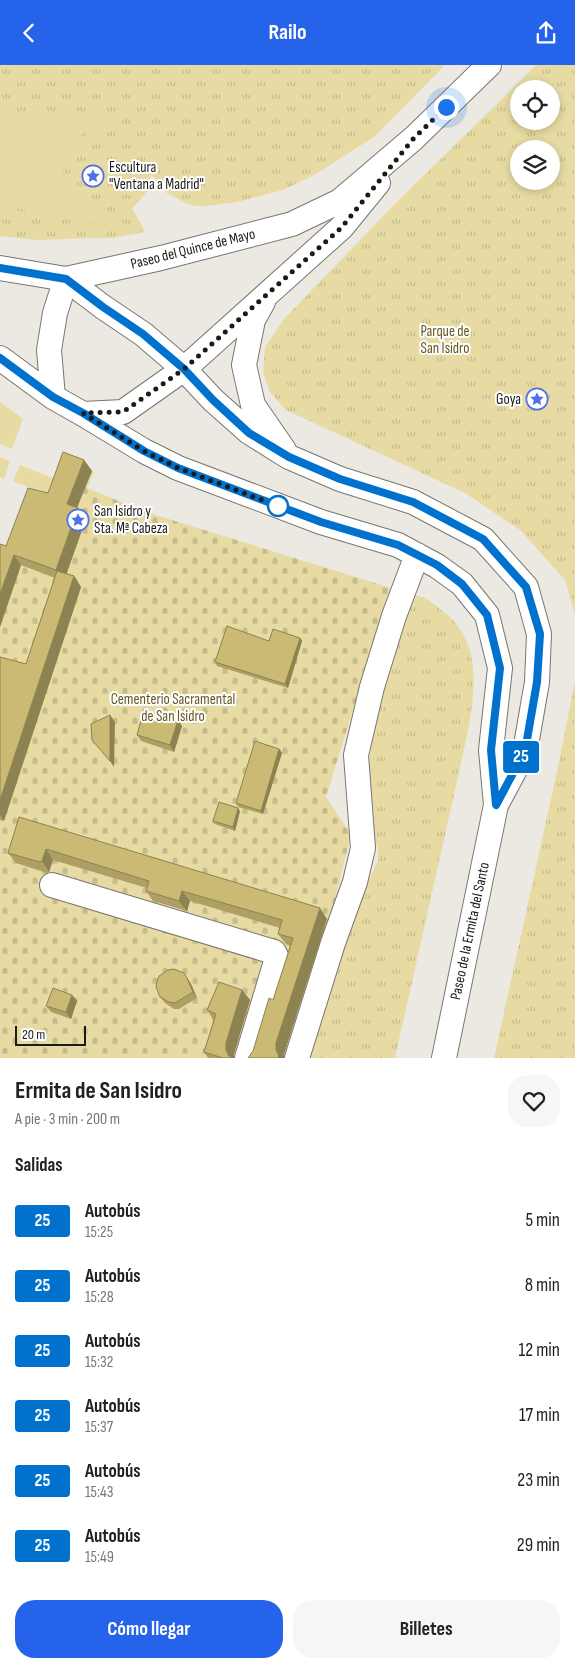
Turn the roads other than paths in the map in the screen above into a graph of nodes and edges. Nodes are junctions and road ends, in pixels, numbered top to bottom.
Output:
1 (489, 65) edge
2 (414, 138) junction
3 (0, 268) edge
4 (66, 279) junction
5 (266, 296) junction
6 (0, 358) edge
7 (184, 369) junction
8 (53, 397) junction
9 (83, 413) junction
10 (289, 457) junction
11 (416, 555) junction
12 (496, 805) junction
13 (52, 885) dead end
14 (247, 1058) edge
15 (296, 1058) edge
16 (444, 1058) edge

1 - 2 street, Paseo del Quince de Mayo
2 - 4 street, Paseo del Quince de Mayo
2 - 5 street, Paseo del Quince de Mayo
3 - 4 street, Paseo de la Ermita del Santo
4 - 7 street, Paseo de la Ermita del Santo
4 - 8 street
5 - 7 street, Paseo del Quince de Mayo
5 - 10 street
6 - 8 street, Paseo de la Ermita del Santo
7 - 9 street, Paseo del Quince de Mayo
7 - 10 street, Paseo de la Ermita del Santo
8 - 9 street, Paseo de la Ermita del Santo
9 - 11 street, Paseo de la Ermita del Santo
10 - 12 street, Paseo de la Ermita del Santo
11 - 12 street, Paseo de la Ermita del Santo
11 - 15 street
12 - 16 street, Paseo de la Ermita del Santo
13 - 14 street

